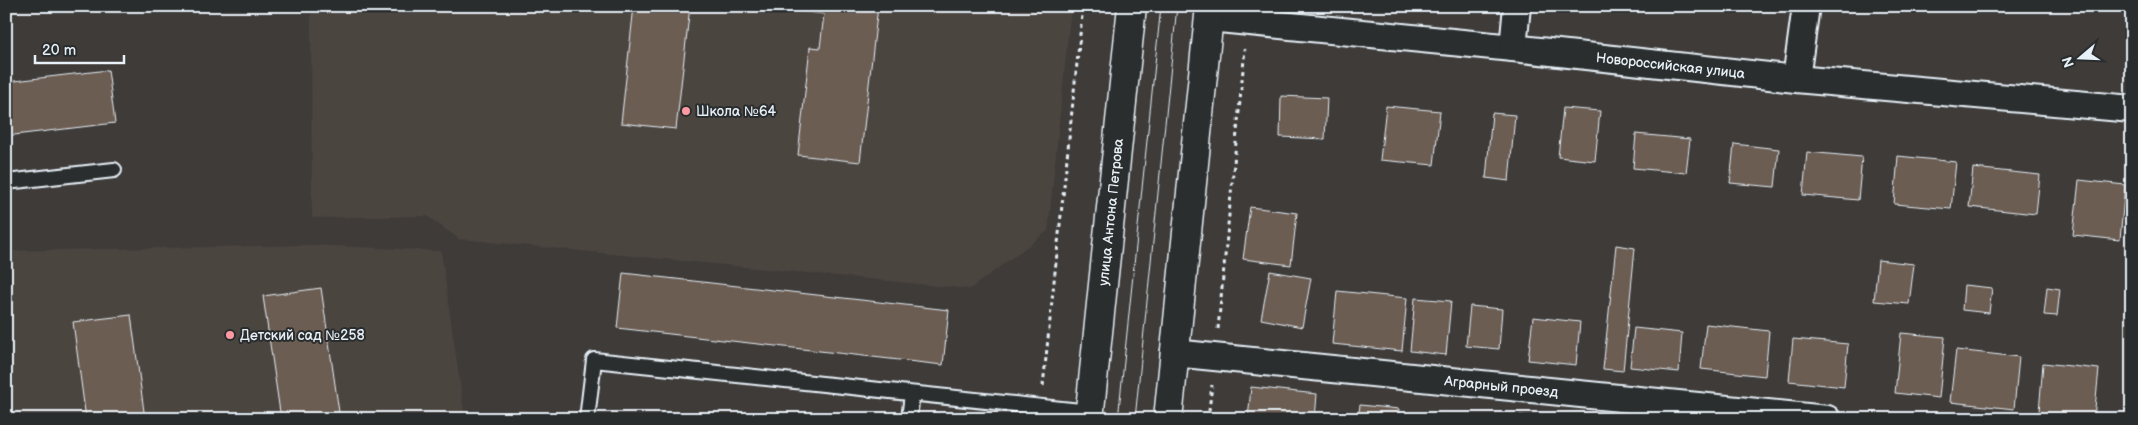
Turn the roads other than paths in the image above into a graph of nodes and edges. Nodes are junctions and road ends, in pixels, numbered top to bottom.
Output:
1 (1132, 6) edge
2 (1517, 6) edge
3 (1806, 6) edge
4 (1209, 12) edge
5 (1512, 48) junction
6 (1796, 79) junction
7 (2132, 109) edge
8 (114, 170) dead end
9 (6, 182) edge
10 (1174, 353) junction
11 (912, 394) junction
12 (1090, 416) edge
13 (587, 419) edge
14 (909, 419) edge
15 (1168, 419) edge
16 (1827, 419) edge

1 - 12 main road, улица Антона Петрова
2 - 5 street
3 - 6 street
4 - 5 street, Новороссийская улица
4 - 10 main road
5 - 6 street, Новороссийская улица
6 - 7 street, Новороссийская улица
8 - 9 lane
10 - 15 main road
10 - 16 street, Аграрный проезд
11 - 12 lane
11 - 13 lane
11 - 14 lane

